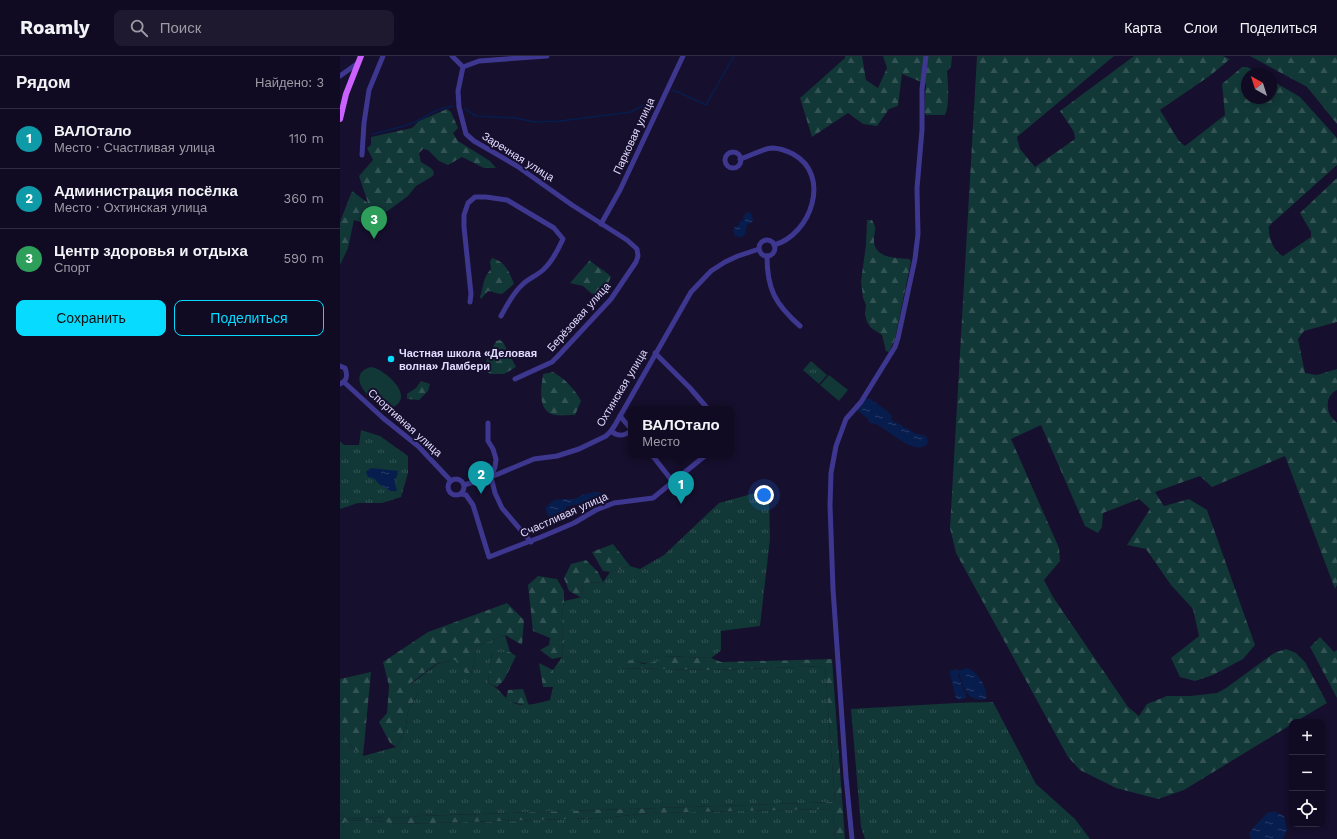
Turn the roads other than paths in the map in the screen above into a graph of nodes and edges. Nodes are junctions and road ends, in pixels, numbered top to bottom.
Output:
1 (361, 56) edge
2 (383, 56) edge
3 (452, 56) edge
4 (547, 56) edge
5 (683, 56) edge
6 (926, 56) edge
7 (358, 63) junction
8 (463, 66) junction
9 (340, 76) edge
10 (340, 119) edge
11 (362, 155) dead end
12 (740, 159) dead end
13 (601, 224) junction
14 (774, 245) junction
15 (637, 249) joint
16 (759, 249) junction
17 (767, 256) junction
18 (470, 302) dead end
19 (501, 316) dead end
20 (800, 326) dead end
21 (655, 353) junction
22 (340, 366) edge
23 (515, 379) dead end
24 (342, 383) edge
25 (705, 406) edge
26 (620, 416) junction
27 (488, 424) dead end
28 (628, 426) edge
29 (611, 431) junction
30 (628, 432) edge
31 (654, 458) edge
32 (702, 458) edge
33 (491, 477) junction
34 (451, 481) junction
35 (673, 482) junction
36 (464, 485) junction
37 (461, 494) junction
38 (531, 542) junction
39 (852, 839) edge

1 - 7 main road
2 - 11 street
3 - 8 street
4 - 8 street
5 - 13 street, Парковая улица
6 - 39 street
7 - 9 street
7 - 10 main road
8 - 13 street, Заречная улица
12 - 14 street, Охтинская улица
13 - 15 street, Заречная улица
14 - 16 street, Охтинская улица
14 - 17 street, Охтинская улица
15 - 23 street, Берёзовая улица
16 - 17 street
16 - 21 street, Охтинская улица
17 - 20 street
18 - 19 street
21 - 25 street
21 - 26 street, Охтинская улица
22 - 24 street, Спортивная улица
24 - 34 street, Спортивная улица
26 - 28 street
26 - 29 street, Охтинская улица
27 - 33 street
29 - 30 street
29 - 33 street, Охтинская улица
31 - 35 street
32 - 35 street, Счастливая улица
33 - 36 street, Охтинская улица
33 - 38 street
34 - 36 street, Спортивная улица
34 - 37 street, Спортивная улица
35 - 38 street, Счастливая улица
36 - 37 street
37 - 38 street, Счастливая улица

